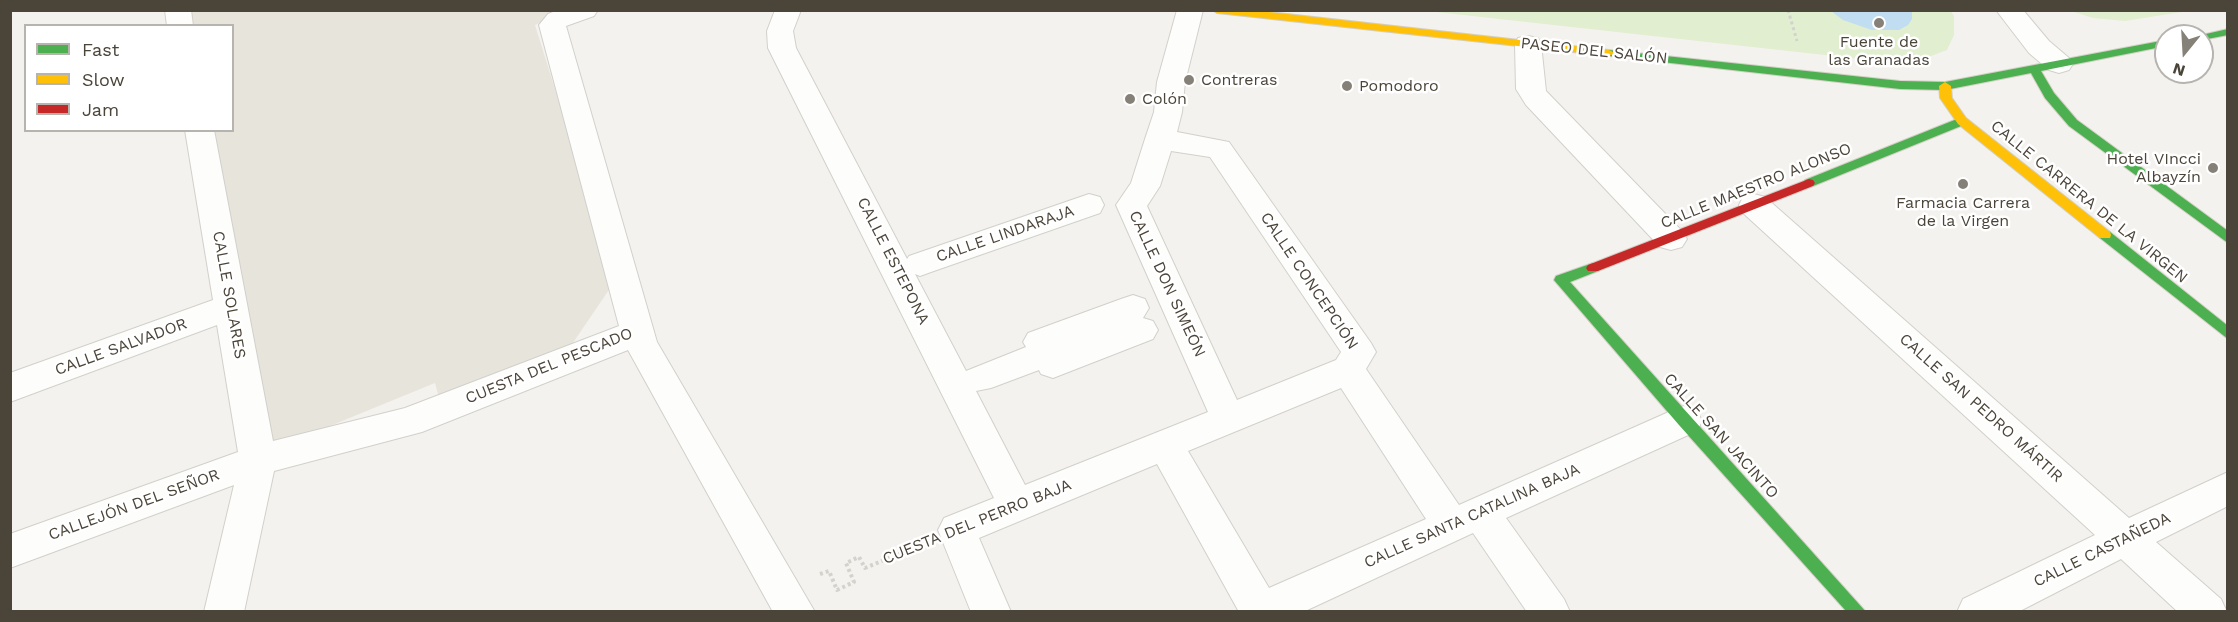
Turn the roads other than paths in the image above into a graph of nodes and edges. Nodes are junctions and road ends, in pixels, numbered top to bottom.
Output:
1 (585, 10) edge
2 (1190, 10) edge
3 (1217, 10) edge
4 (2009, 10) edge
5 (778, 12) edge
6 (1528, 44) junction
7 (2154, 46) edge
8 (2046, 66) junction
9 (1945, 86) junction
10 (1962, 121) junction
11 (200, 132) edge
12 (1160, 139) junction
13 (1089, 205) dead end
14 (1754, 205) junction
15 (2228, 238) edge
16 (1671, 239) junction
17 (920, 264) dead end
18 (1561, 280) joint
19 (231, 306) junction
20 (1137, 319) dead end
21 (639, 332) junction
22 (2228, 334) edge
23 (1348, 370) junction
24 (979, 378) dead end
25 (10, 388) edge
26 (1228, 418) junction
27 (1684, 421) junction
28 (1165, 445) junction
29 (258, 460) junction
30 (2228, 488) edge
31 (1017, 506) junction
32 (1465, 519) junction
33 (2127, 538) junction
34 (10, 551) edge
35 (794, 609) edge
36 (1260, 611) edge
37 (224, 612) edge
38 (991, 612) edge
39 (1550, 612) edge
40 (1858, 612) edge
41 (1977, 612) edge
42 (2207, 612) edge

1 - 21 street, CUESTA DEL PESCADO
2 - 12 street, CALLE DON SIMEÓN
3 - 6 main road, PASEO DEL SALÓN
4 - 8 street
5 - 31 street, CALLE ESTEPONA
6 - 9 main road, PASEO DEL SALÓN
6 - 16 street
7 - 8 main road, PASEO DEL SALÓN
8 - 9 main road, PASEO DEL SALÓN
8 - 15 main road
9 - 10 main road, CALLE CARRERA DE LA VIRGEN
10 - 14 main road, CALLE MAESTRO ALONSO
10 - 22 main road, CALLE CARRERA DE LA VIRGEN
11 - 19 street, CALLE SOLARES
12 - 23 street, CALLE CONCEPCIÓN
12 - 26 street, CALLE DON SIMEÓN
13 - 17 street, CALLE LINDARAJA
14 - 16 main road, CALLE MAESTRO ALONSO
14 - 33 street, CALLE SAN PEDRO MÁRTIR
16 - 18 main road, CALLE MAESTRO ALONSO
18 - 27 main road, CALLE SAN JACINTO
19 - 25 street, CALLE SALVADOR
19 - 29 street, CALLE SOLARES
20 - 24 street
21 - 29 street, CUESTA DEL PESCADO
21 - 35 street
23 - 26 street, CUESTA DEL PERRO BAJA
23 - 32 street, CALLE CONCEPCIÓN
26 - 28 street, CUESTA DEL PERRO BAJA
27 - 32 street, CALLE SANTA CATALINA BAJA
27 - 40 main road, CALLE SAN JACINTO
28 - 31 street, CUESTA DEL PERRO BAJA
28 - 36 street
29 - 34 street, CALLEJÓN DEL SEÑOR
29 - 37 street
30 - 33 street, CALLE CASTAÑEDA
31 - 38 street, CUESTA DEL PERRO BAJA
32 - 36 street, CALLE SANTA CATALINA BAJA
32 - 39 street, CALLE CONCEPCIÓN
33 - 41 street, CALLE CASTAÑEDA
33 - 42 street, CALLE SAN PEDRO MÁRTIR

